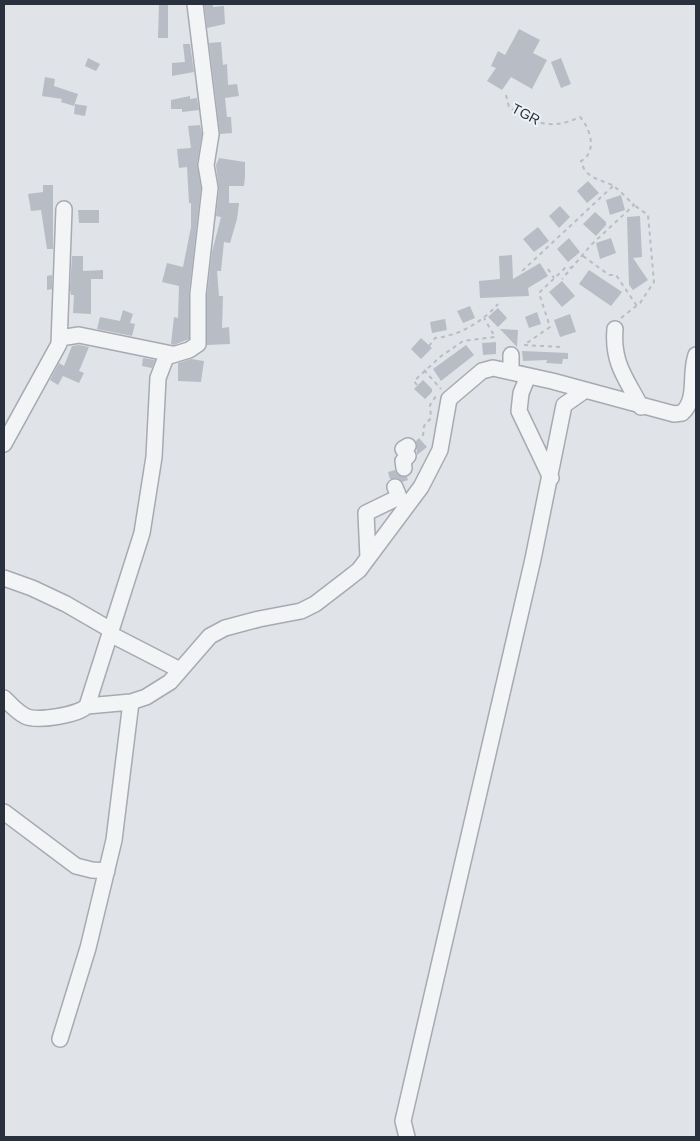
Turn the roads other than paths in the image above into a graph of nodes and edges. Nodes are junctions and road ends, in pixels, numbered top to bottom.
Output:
1 (195, 4) edge
2 (64, 209) dead end
3 (615, 329) road end
4 (60, 338) junction
5 (172, 354) junction
6 (511, 355) dead end
7 (696, 355) edge
8 (511, 372) junction
9 (528, 376) junction
10 (584, 391) junction
11 (641, 407) junction
12 (4, 444) edge
13 (408, 446) dead end
14 (404, 468) dead end
15 (551, 478) junction
16 (395, 487) dead end
17 (368, 558) junction
18 (4, 578) edge
19 (111, 632) junction
20 (180, 670) junction
21 (4, 698) edge
22 (131, 702) junction
23 (87, 706) junction
24 (4, 812) edge
25 (107, 871) junction
26 (60, 1039) dead end
27 (406, 1137) edge

1 - 5 street
2 - 4 street
3 - 11 street
4 - 5 street
4 - 12 street
5 - 19 street
6 - 8 street
7 - 11 street
8 - 9 street
8 - 17 street
9 - 10 street
9 - 15 street
10 - 11 street
10 - 15 street
13 - 14 street
15 - 27 street
16 - 17 street
17 - 20 street
18 - 19 street
19 - 20 street
19 - 23 street
20 - 22 street
21 - 23 street
22 - 23 street
22 - 25 street
24 - 25 street
25 - 26 street

